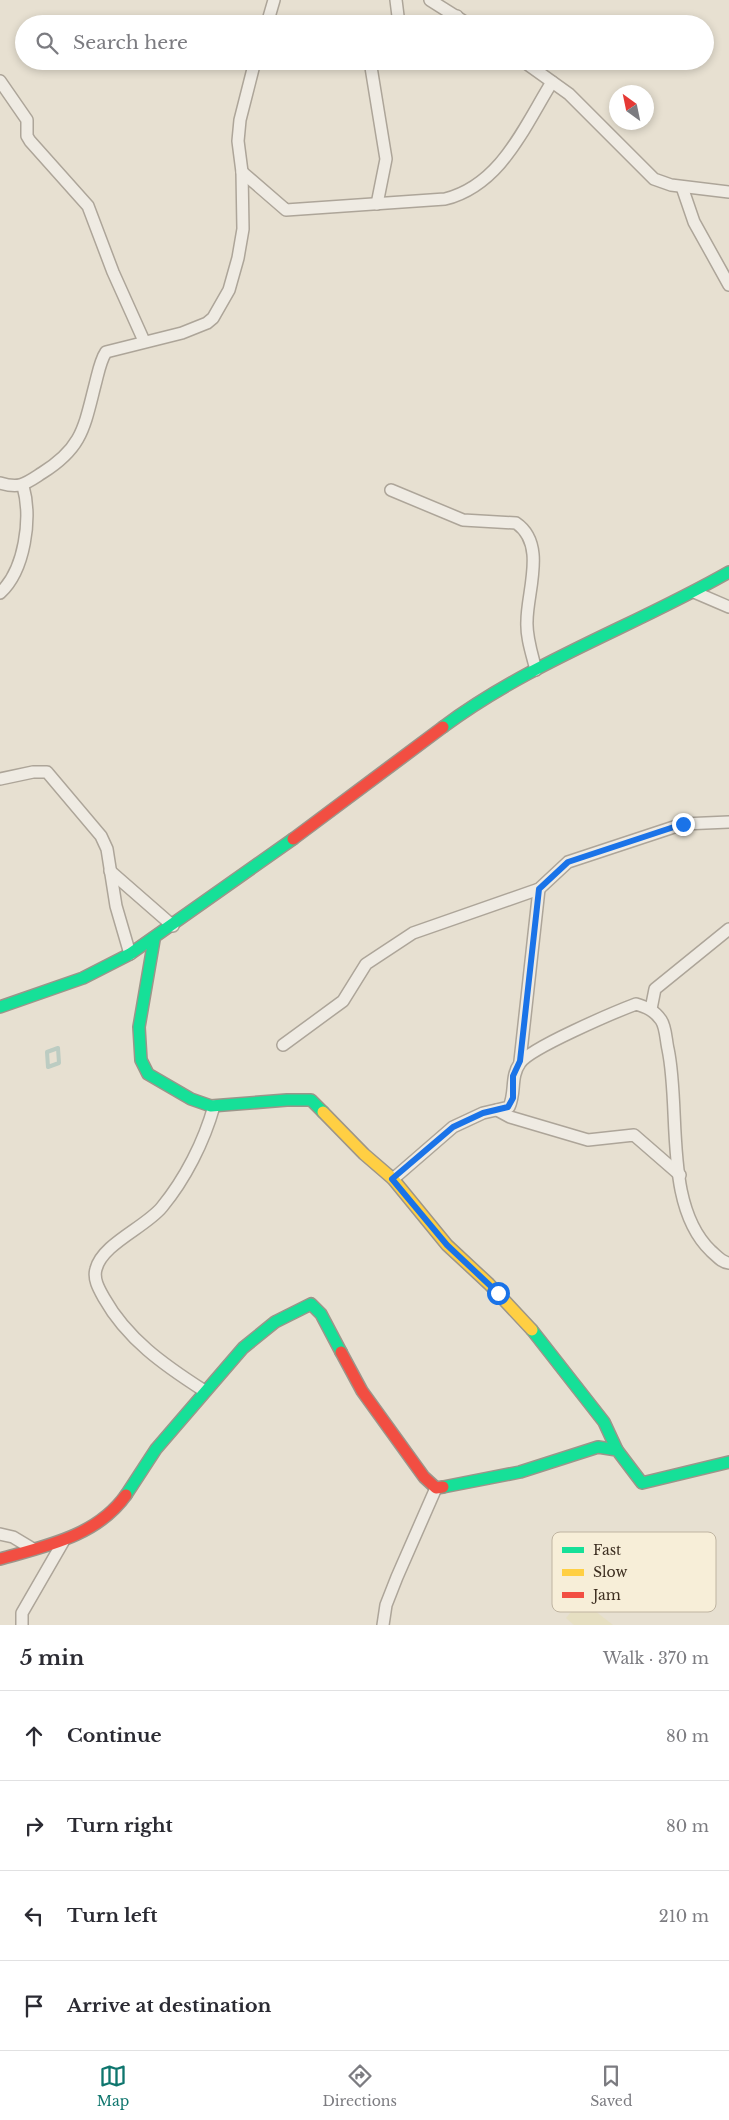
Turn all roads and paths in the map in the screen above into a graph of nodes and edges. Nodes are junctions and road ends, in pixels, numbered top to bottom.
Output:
1 (274, 0) edge
2 (396, 0) edge
3 (430, 0) edge
4 (270, 15) edge
5 (398, 15) edge
6 (455, 15) edge
7 (253, 70) edge
8 (371, 70) edge
9 (536, 70) edge
10 (0, 81) edge
11 (552, 82) junction
12 (242, 172) junction
13 (682, 187) junction
14 (729, 192) edge
15 (377, 204) junction
16 (729, 285) edge
17 (144, 341) junction
18 (0, 483) edge
19 (23, 486) junction
20 (391, 490) dead end
21 (729, 572) edge
22 (694, 592) junction
23 (0, 594) edge
24 (729, 607) edge
25 (536, 670) junction
26 (0, 779) edge
27 (729, 822) edge
28 (110, 871) junction
29 (539, 889) junction
30 (174, 926) junction
31 (729, 929) edge
32 (154, 940) junction
33 (130, 954) junction
34 (0, 1007) edge
35 (651, 1009) junction
36 (283, 1045) dead end
37 (520, 1061) junction
38 (214, 1106) junction
39 (498, 1110) junction
40 (680, 1175) junction
41 (392, 1179) junction
42 (729, 1264) edge
43 (203, 1390) junction
44 (617, 1450) junction
45 (729, 1462) edge
46 (436, 1488) junction
47 (0, 1534) edge
48 (63, 1542) junction
49 (34, 1550) junction
50 (0, 1559) edge
51 (22, 1625) edge
52 (383, 1625) edge

1 - 4 street
2 - 5 street
3 - 6 street
7 - 12 street
8 - 15 street
9 - 11 street
10 - 17 street
11 - 13 street
11 - 15 street
12 - 15 street
12 - 17 street
13 - 14 street
13 - 16 street
17 - 19 street
18 - 19 street
19 - 23 street
20 - 25 street
21 - 22 street
22 - 24 street
22 - 25 street
25 - 30 street
26 - 28 street
27 - 29 street
28 - 30 street
28 - 33 street
29 - 36 street
29 - 37 street
30 - 32 street
31 - 35 street
32 - 33 street
32 - 38 street
33 - 34 street
35 - 37 street
35 - 40 street
37 - 39 street
38 - 41 street
38 - 43 street
39 - 40 street
39 - 41 street
40 - 42 street
41 - 44 street
43 - 46 street
43 - 48 street
44 - 45 street
44 - 46 street
46 - 52 street
47 - 49 street
48 - 49 street
48 - 51 street
49 - 50 street

